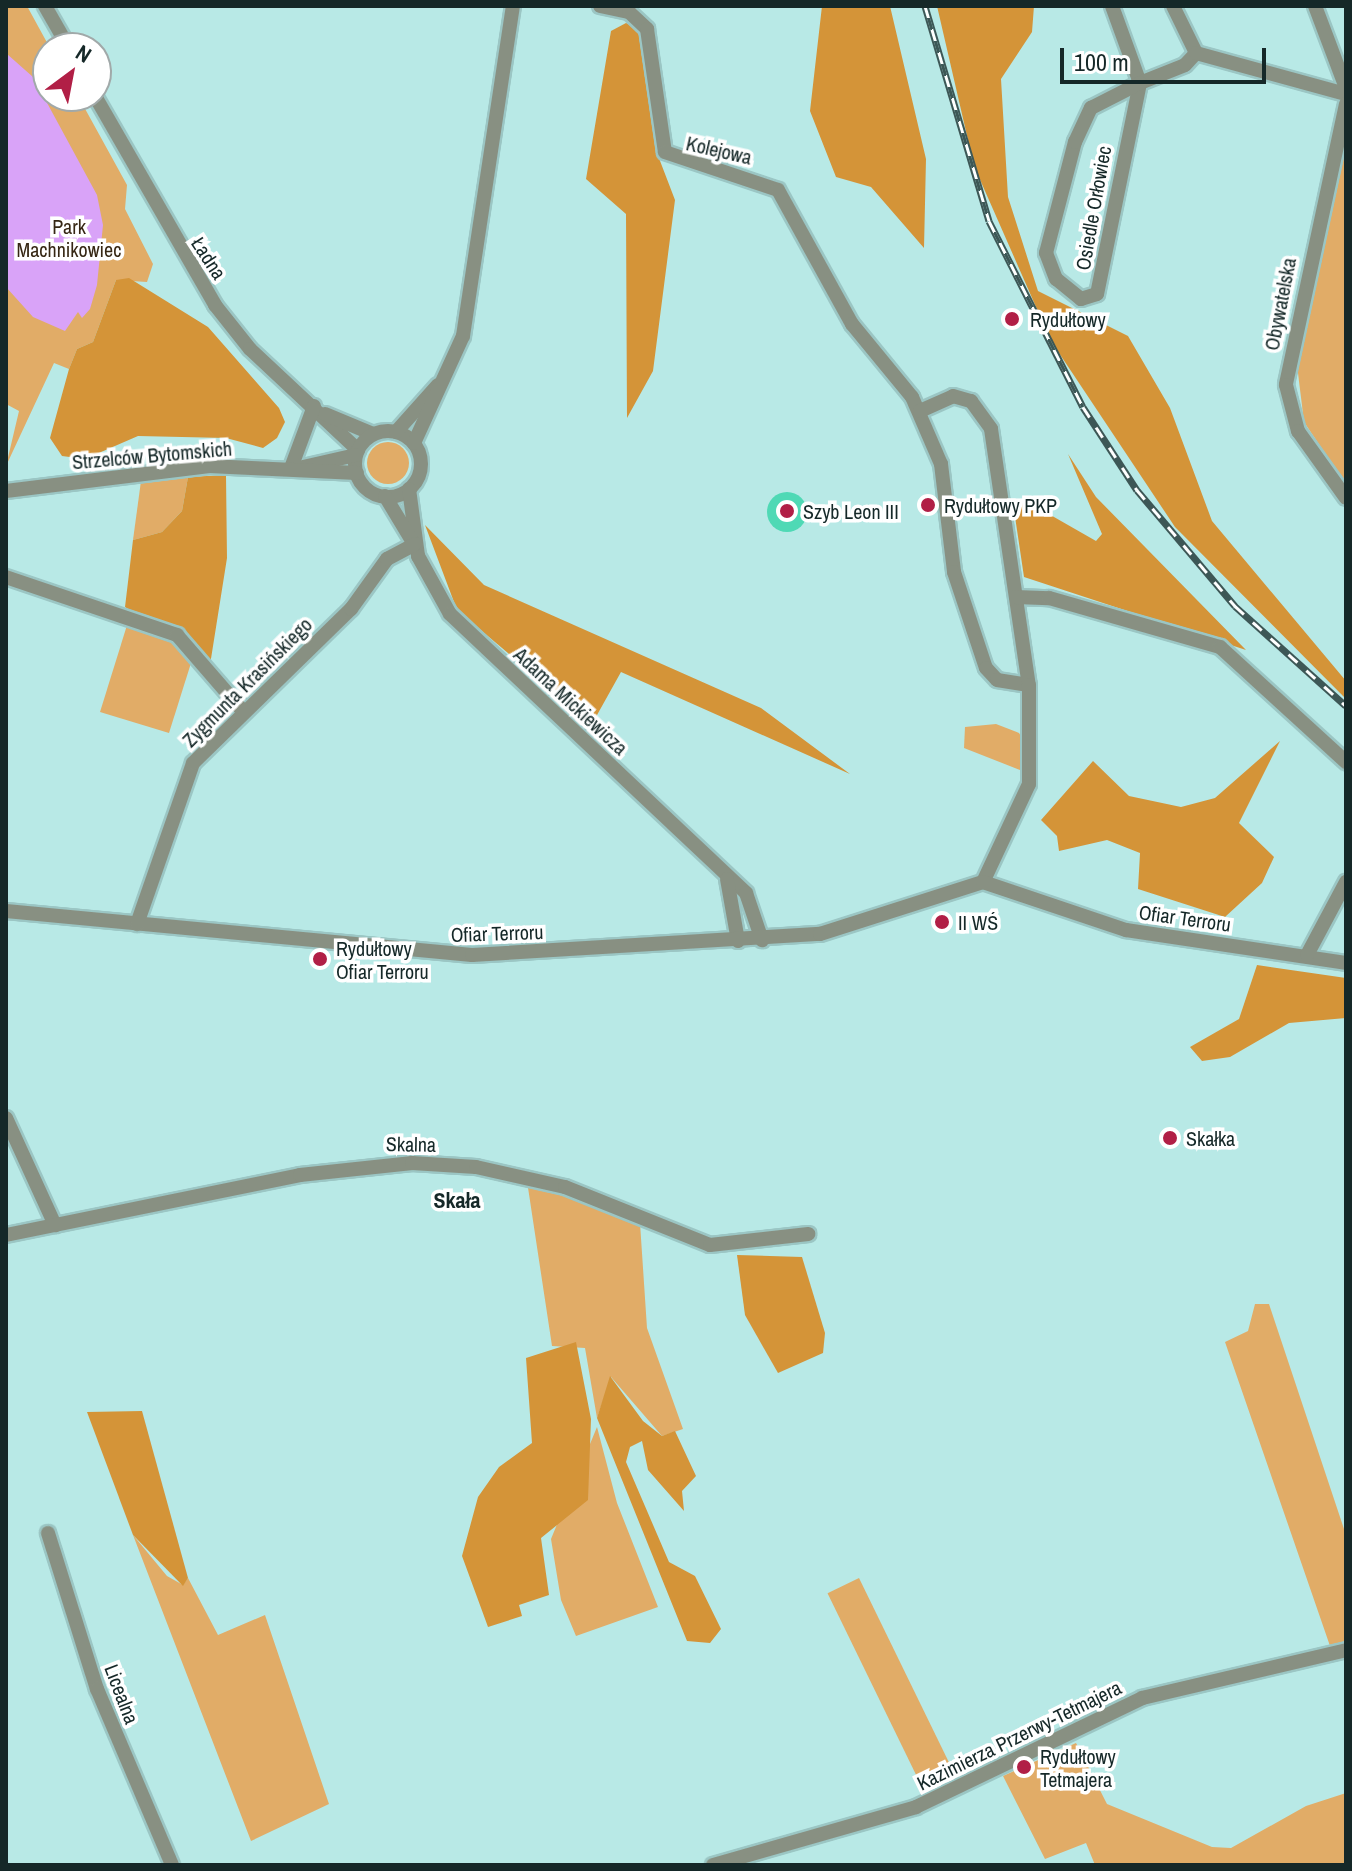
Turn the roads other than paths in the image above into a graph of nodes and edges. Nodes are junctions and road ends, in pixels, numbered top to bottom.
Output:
1 (45, 6) edge
2 (513, 6) edge
3 (600, 6) edge
4 (1112, 6) edge
5 (1315, 6) edge
6 (1175, 7) edge
7 (60, 32) edge
8 (1196, 53) junction
9 (1140, 83) junction
10 (1346, 88) edge
11 (1346, 94) edge
12 (1346, 104) edge
13 (104, 112) edge
14 (444, 379) junction
15 (320, 410) junction
16 (920, 411) junction
17 (396, 432) junction
18 (373, 434) junction
19 (414, 443) junction
20 (357, 452) junction
21 (297, 468) junction
22 (357, 473) junction
23 (409, 489) junction
24 (6, 491) edge
25 (385, 496) junction
26 (1346, 498) edge
27 (415, 544) junction
28 (6, 577) edge
29 (1016, 597) junction
30 (1029, 685) junction
31 (242, 710) junction
32 (1346, 762) edge
33 (724, 871) junction
34 (983, 882) junction
35 (1346, 882) edge
36 (6, 911) edge
37 (137, 924) junction
38 (762, 940) junction
39 (738, 941) junction
40 (1307, 955) junction
41 (1346, 963) edge
42 (6, 1118) edge
43 (55, 1225) junction
44 (808, 1234) dead end
45 (6, 1235) edge
46 (48, 1533) dead end
47 (1346, 1650) edge
48 (172, 1865) edge
49 (713, 1865) edge

1 - 7 street
2 - 14 street
3 - 16 street, Kolejowa
4 - 9 street
5 - 10 street
6 - 8 street
8 - 9 street, Osiedle Orłowiec
8 - 11 street
9 - 9 street, Osiedle Orłowiec
12 - 26 street, Obywatelska
13 - 15 street, Ładna
14 - 17 street
14 - 19 street
15 - 18 street, Ładna
15 - 20 street, Ładna
15 - 21 street
16 - 29 street
16 - 30 street, Kolejowa
17 - 18 street
17 - 19 street
18 - 20 street
19 - 23 street
20 - 21 street, Strzelców Bytomskich
20 - 22 street
21 - 22 street, Strzelców Bytomskich
21 - 24 street, Strzelców Bytomskich
22 - 25 street
23 - 25 street
23 - 27 street, Adama Mickiewicza
25 - 27 street, Adama Mickiewicza
27 - 31 street, Zygmunta Krasińskiego
27 - 33 street, Adama Mickiewicza
28 - 31 street
29 - 30 street
29 - 32 street
30 - 34 street
31 - 37 street, Zygmunta Krasińskiego
33 - 38 street, Adama Mickiewicza
33 - 39 street
34 - 38 street, Ofiar Terroru
34 - 40 street, Ofiar Terroru
35 - 40 street
36 - 37 street, Ofiar Terroru
37 - 39 street, Ofiar Terroru
38 - 39 street, Ofiar Terroru
40 - 41 street, Ofiar Terroru
42 - 43 street
43 - 44 street, Skalna
43 - 45 street, Skalna
46 - 48 street, Licealna
47 - 49 street, Kazimierza Przerwy-Tetmajera

